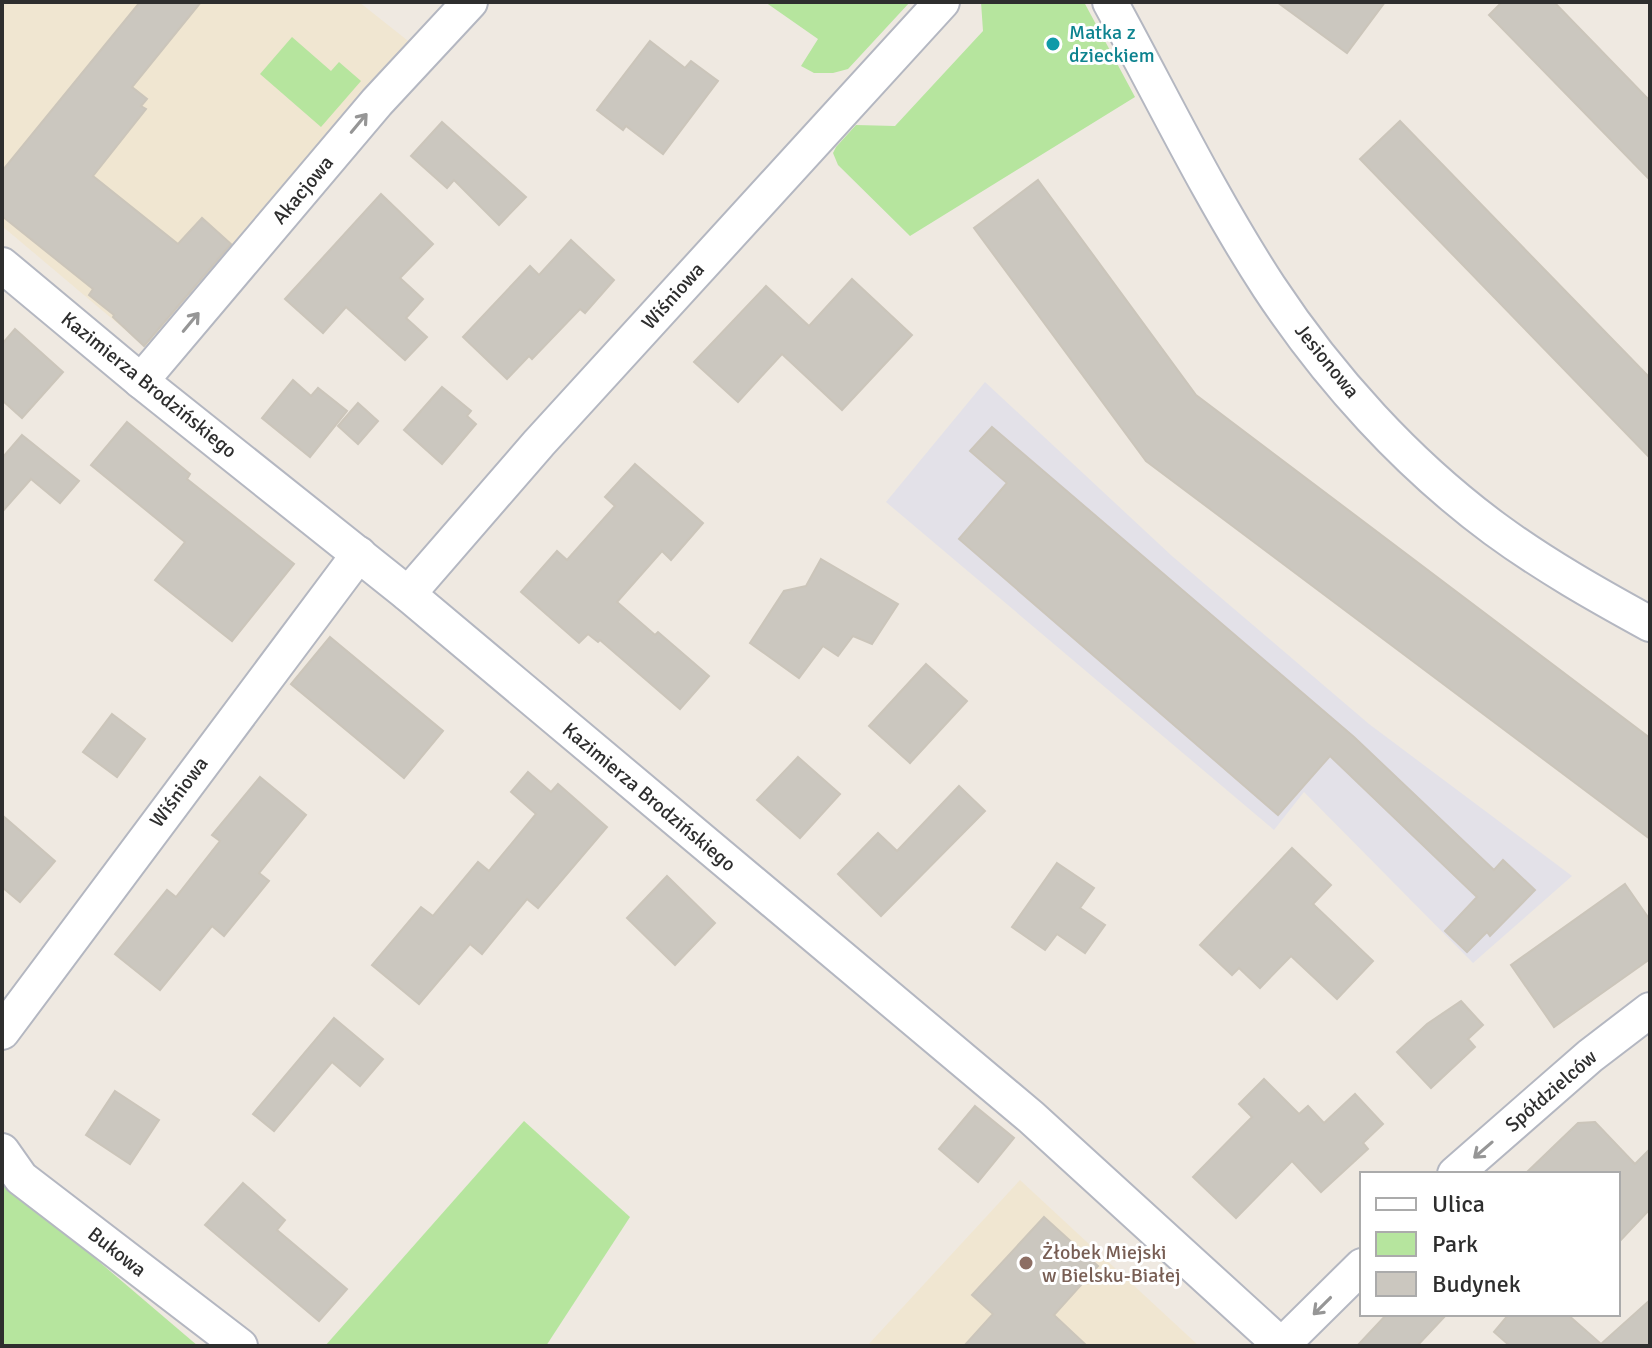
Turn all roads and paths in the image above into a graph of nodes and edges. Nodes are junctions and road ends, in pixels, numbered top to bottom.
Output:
1 (470, 2) edge
2 (942, 2) edge
3 (1110, 2) edge
4 (2, 265) edge
5 (141, 381) junction
6 (359, 554) junction
7 (408, 594) junction
8 (1650, 624) edge
9 (1650, 1010) edge
10 (2, 1032) edge
11 (2, 1151) edge
12 (1457, 1172) edge
13 (1360, 1268) edge
14 (240, 1346) edge
15 (1282, 1346) edge

5 -> 1 street, Akacjowa
2 - 7 street, Wiśniowa
3 - 8 street, Jesionowa
4 - 5 street, Kazimierza Brodzińskiego
5 - 6 street, Kazimierza Brodzińskiego
6 - 7 street, Kazimierza Brodzińskiego
6 - 10 street, Wiśniowa
7 - 15 street, Kazimierza Brodzińskiego
9 -> 12 street, Spółdzielców
11 - 14 street, Bukowa
13 -> 15 street

